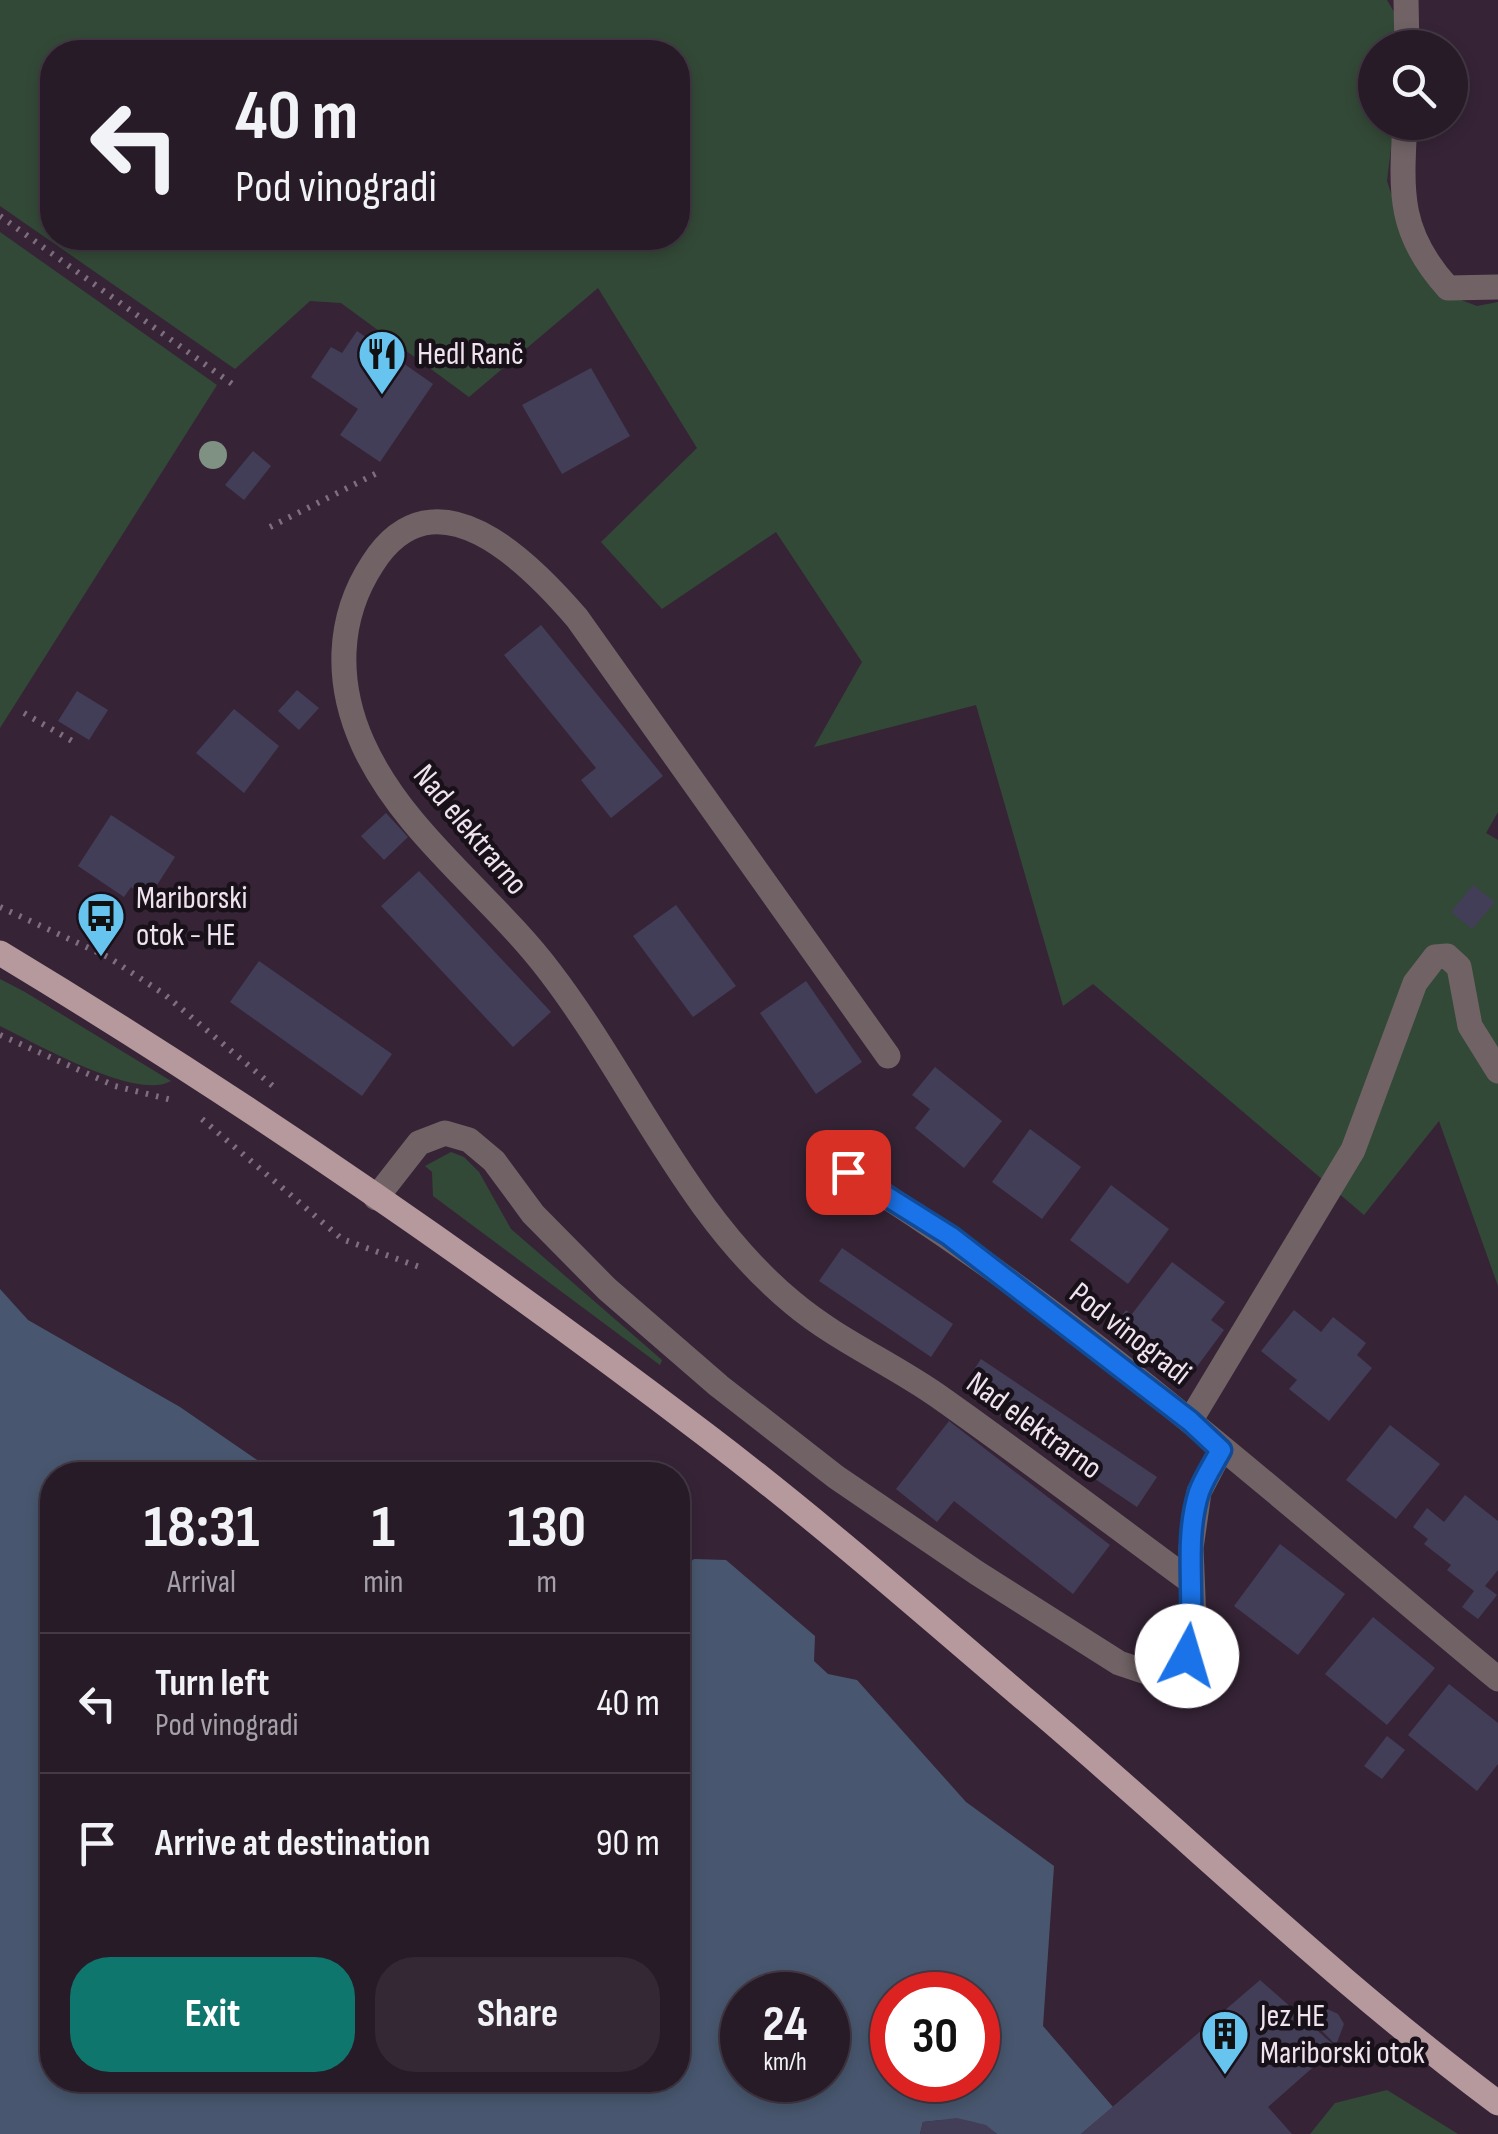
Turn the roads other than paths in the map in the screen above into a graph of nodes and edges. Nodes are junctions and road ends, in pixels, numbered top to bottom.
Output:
1 (1406, 0) edge
2 (1407, 30) edge
3 (1403, 140) edge
4 (1498, 287) edge
5 (0, 952) edge
6 (888, 1056) dead end
7 (1498, 1071) edge
8 (848, 1172) dead end
9 (376, 1198) junction
10 (1190, 1421) junction
11 (1221, 1450) junction
12 (1190, 1581) junction
13 (1498, 1679) edge
14 (1498, 2103) edge

1 - 2 street
3 - 4 street
5 - 9 main road
6 - 12 street, Nad elektrarno
7 - 10 street
8 - 10 street, Pod vinogradi
9 - 12 street
9 - 14 main road
10 - 11 street, Pod vinogradi
11 - 12 street
11 - 13 street, Pod vinogradi

